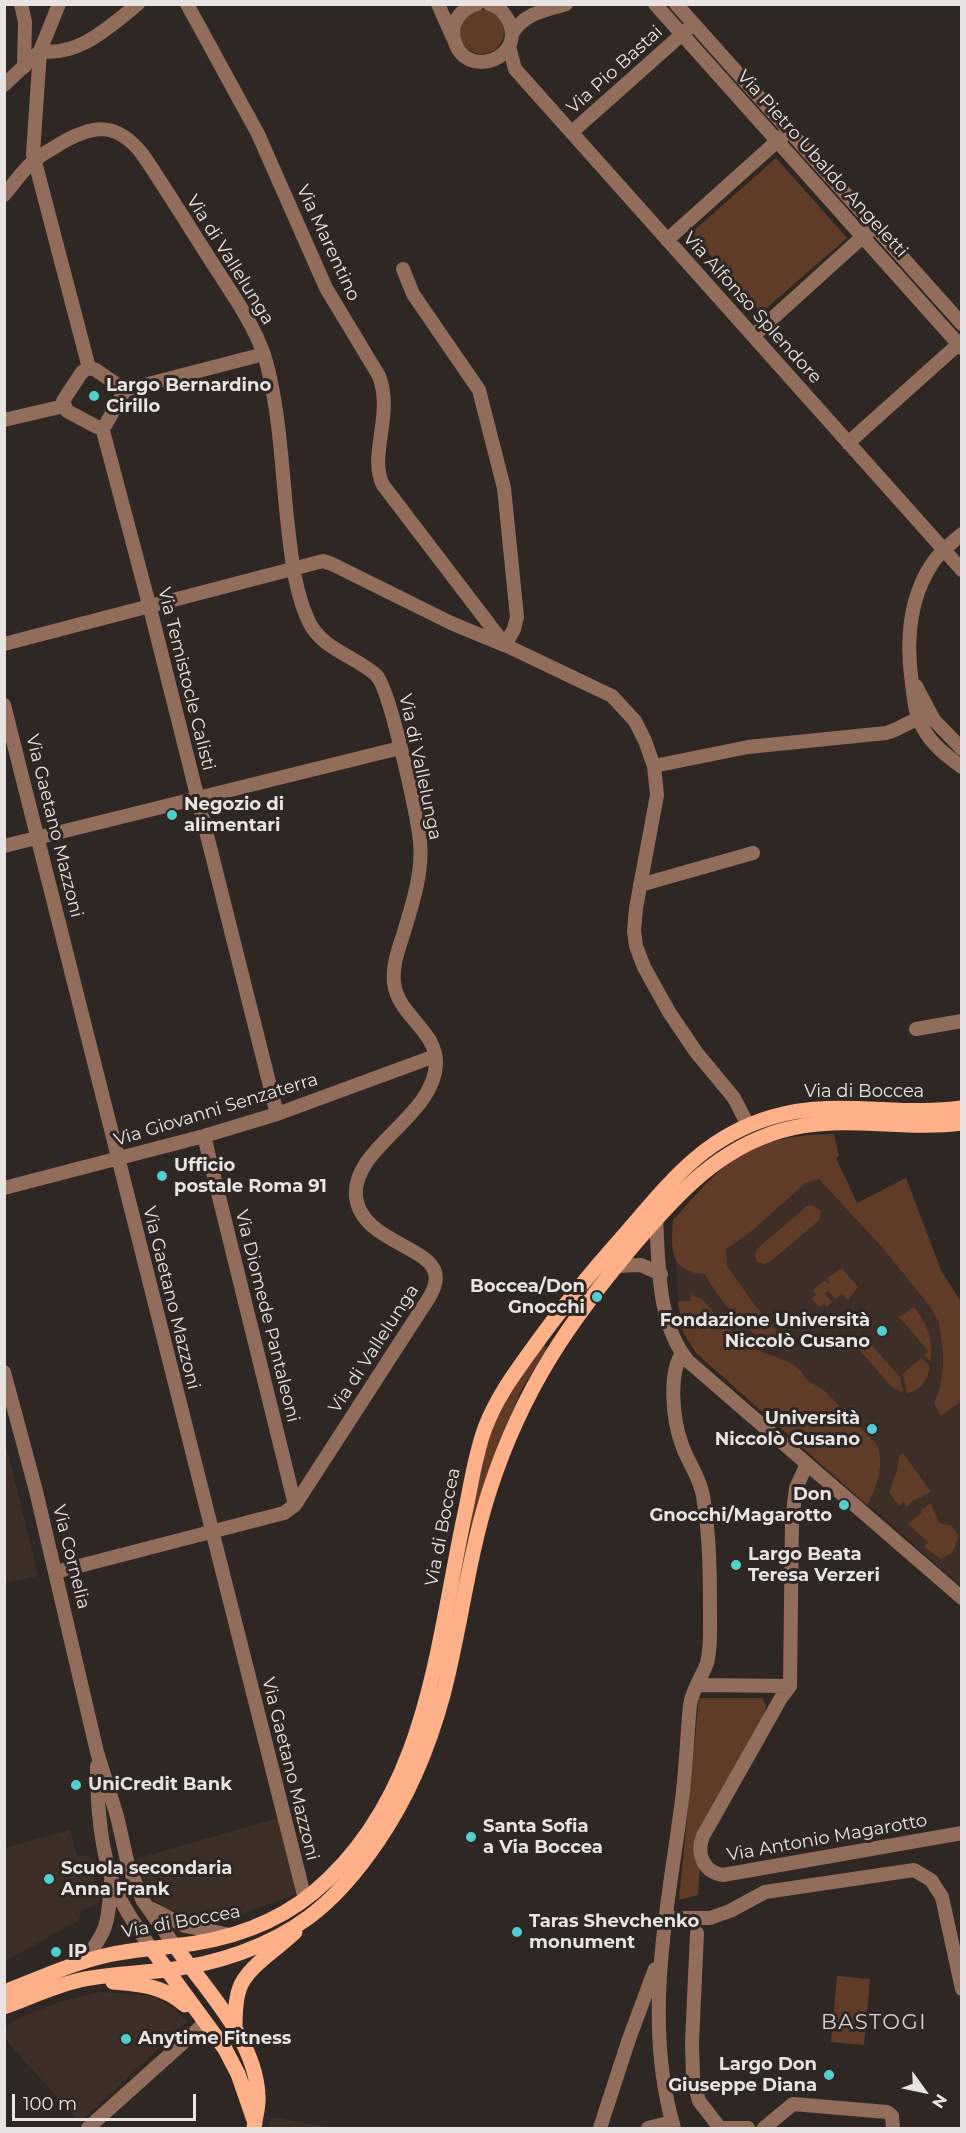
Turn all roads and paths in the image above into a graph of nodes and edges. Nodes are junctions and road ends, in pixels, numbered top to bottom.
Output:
1 (21, 4) edge
2 (59, 4) edge
3 (138, 4) edge
4 (188, 4) edge
5 (438, 4) edge
6 (477, 4) edge
7 (566, 4) edge
8 (655, 4) edge
9 (676, 4) edge
10 (496, 5) edge
11 (693, 24) junction
12 (682, 34) junction
13 (453, 38) junction
14 (510, 40) junction
15 (40, 51) junction
16 (489, 62) junction
17 (24, 67) junction
18 (515, 69) junction
19 (4, 85) edge
20 (789, 131) junction
21 (572, 132) junction
22 (778, 141) junction
23 (34, 160) junction
24 (4, 195) edge
25 (874, 227) junction
26 (863, 237) junction
27 (667, 240) junction
28 (403, 269) dead end
29 (962, 324) edge
30 (753, 336) junction
31 (960, 344) edge
32 (264, 354) junction
33 (89, 368) junction
34 (125, 390) junction
35 (64, 406) junction
36 (4, 420) edge
37 (102, 427) junction
38 (848, 443) junction
39 (962, 534) edge
40 (944, 551) junction
41 (294, 570) junction
42 (962, 570) edge
43 (150, 608) junction
44 (4, 644) edge
45 (505, 645) junction
46 (4, 705) edge
47 (924, 716) junction
48 (400, 748) junction
49 (962, 749) edge
50 (654, 766) junction
51 (962, 767) edge
52 (198, 798) junction
53 (39, 837) junction
54 (4, 846) edge
55 (753, 853) dead end
56 (640, 885) junction
57 (962, 1021) edge
58 (916, 1029) dead end
59 (435, 1056) junction
60 (962, 1108) edge
61 (277, 1114) junction
62 (962, 1123) edge
63 (748, 1125) junction
64 (204, 1136) junction
65 (117, 1159) junction
66 (4, 1188) edge
67 (651, 1214) junction
68 (616, 1266) junction
69 (661, 1274) junction
70 (682, 1353) junction
71 (4, 1372) edge
72 (807, 1464) junction
73 (295, 1504) junction
74 (211, 1531) junction
75 (56, 1572) junction
76 (962, 1598) edge
77 (697, 1685) junction
78 (790, 1686) junction
79 (97, 1752) junction
80 (962, 1833) edge
81 (112, 1879) junction
82 (305, 1899) junction
83 (147, 1906) junction
84 (309, 1917) junction
85 (665, 1918) junction
86 (697, 1933) dead end
87 (231, 1935) junction
88 (175, 1946) junction
89 (151, 1948) junction
90 (661, 1953) junction
91 (82, 1962) junction
92 (189, 1966) junction
93 (165, 1970) junction
94 (80, 1980) junction
95 (962, 1989) edge
96 (4, 1992) edge
97 (4, 2007) edge
98 (205, 2023) junction
99 (234, 2028) junction
100 (673, 2125) edge
101 (255, 2126) edge
102 (88, 2128) edge
103 (600, 2128) edge
104 (648, 2128) edge
105 (720, 2128) edge
106 (748, 2128) edge
107 (764, 2128) edge
108 (893, 2128) edge

1 - 17 street
2 - 15 street
3 - 15 street
4 - 45 street, Via Marentino
5 - 13 street
6 - 13 street
7 - 14 street
8 - 12 street, Via Pietro Ubaldo Angeletti
9 - 11 street, Via Pietro Ubaldo Angeletti
10 - 14 street, Via Alfonso Splendore
11 - 12 street, Via Pio Bastai
11 - 20 street, Via Pietro Ubaldo Angeletti
12 - 21 street, Via Pio Bastai
12 - 22 street, Via Pietro Ubaldo Angeletti
13 - 16 street
14 - 16 street
14 - 18 street, Via Alfonso Splendore
15 - 17 street
15 - 23 street
16 - 18 street
17 - 19 street
18 - 21 street, Via Alfonso Splendore
20 - 22 street
20 - 25 street, Via Pietro Ubaldo Angeletti
21 - 27 street, Via Alfonso Splendore
22 - 26 street, Via Pietro Ubaldo Angeletti
22 - 27 street
23 - 24 street, Via di Vallelunga
23 - 32 street, Via di Vallelunga
23 - 33 street
25 - 26 street
25 - 29 street, Via Pietro Ubaldo Angeletti
26 - 30 street
26 - 31 street, Via Pietro Ubaldo Angeletti
27 - 30 street, Via Alfonso Splendore
28 - 45 street
30 - 38 street, Via Alfonso Splendore
31 - 38 street
32 - 34 street
32 - 41 street, Via di Vallelunga
33 - 34 street
33 - 35 street
34 - 37 street
35 - 36 street
35 - 37 street
37 - 43 street, Via Temistocle Calisti
38 - 40 street, Via Alfonso Splendore
39 - 40 street
40 - 42 street, Via Alfonso Splendore
40 - 47 street
41 - 43 street
41 - 45 street
41 - 48 street, Via di Vallelunga
43 - 44 street
43 - 52 street, Via Temistocle Calisti
45 - 50 street
46 - 53 street, Via Gaetano Mazzoni
47 - 49 street
47 - 50 street
47 - 51 street
48 - 52 street
48 - 59 street, Via di Vallelunga
50 - 56 street
52 - 53 street
52 - 61 street, Via Temistocle Calisti
53 - 54 street
53 - 65 street, Via Gaetano Mazzoni
55 - 56 street
56 - 63 street
57 - 58 street
59 - 61 street, Via Giovanni Senzaterra
59 - 73 street, Via di Vallelunga
60 - 63 main road, Via di Boccea
61 - 64 street, Via Giovanni Senzaterra
62 - 67 main road, Via di Boccea
63 - 67 main road, Via di Boccea
64 - 65 street, Via Giovanni Senzaterra
64 - 73 street, Via Diomede Pantaleoni
65 - 66 street, Via Giovanni Senzaterra
65 - 74 street, Via Gaetano Mazzoni
67 - 68 main road, Via di Boccea
67 - 69 street
67 - 82 main road, Via di Boccea
68 - 69 street
68 - 84 main road, Via di Boccea
69 - 70 street
70 - 72 street
70 - 77 street
71 - 75 street, Via Cornelia
72 - 76 street
72 - 78 street
73 - 74 street
74 - 75 street
74 - 82 street, Via Gaetano Mazzoni
75 - 79 street, Via Cornelia
77 - 78 street
77 - 85 street
78 - 80 street, Via Antonio Magarotto
79 - 81 street, Via Cornelia
79 - 83 street, Via Cornelia
81 - 89 street, Via Cornelia
81 - 91 street
82 - 87 main road, Via di Boccea
83 - 87 street
83 - 88 street, Via Cornelia
84 - 92 main road, Via di Boccea
84 - 99 main road
85 - 90 street
85 - 95 street
86 - 105 street
87 - 88 main road, Via di Boccea
88 - 89 main road, Via di Boccea
88 - 92 main road
89 - 91 main road, Via di Boccea
89 - 93 main road
90 - 100 street
90 - 103 street
91 - 96 main road, Via di Boccea
92 - 93 main road, Via di Boccea
92 - 99 main road
93 - 94 main road, Via di Boccea
93 - 98 main road
94 - 97 main road, Via di Boccea
94 - 98 main road
98 - 101 main road
98 - 102 street
99 - 101 main road
100 - 104 street
105 - 106 street
107 - 108 street

